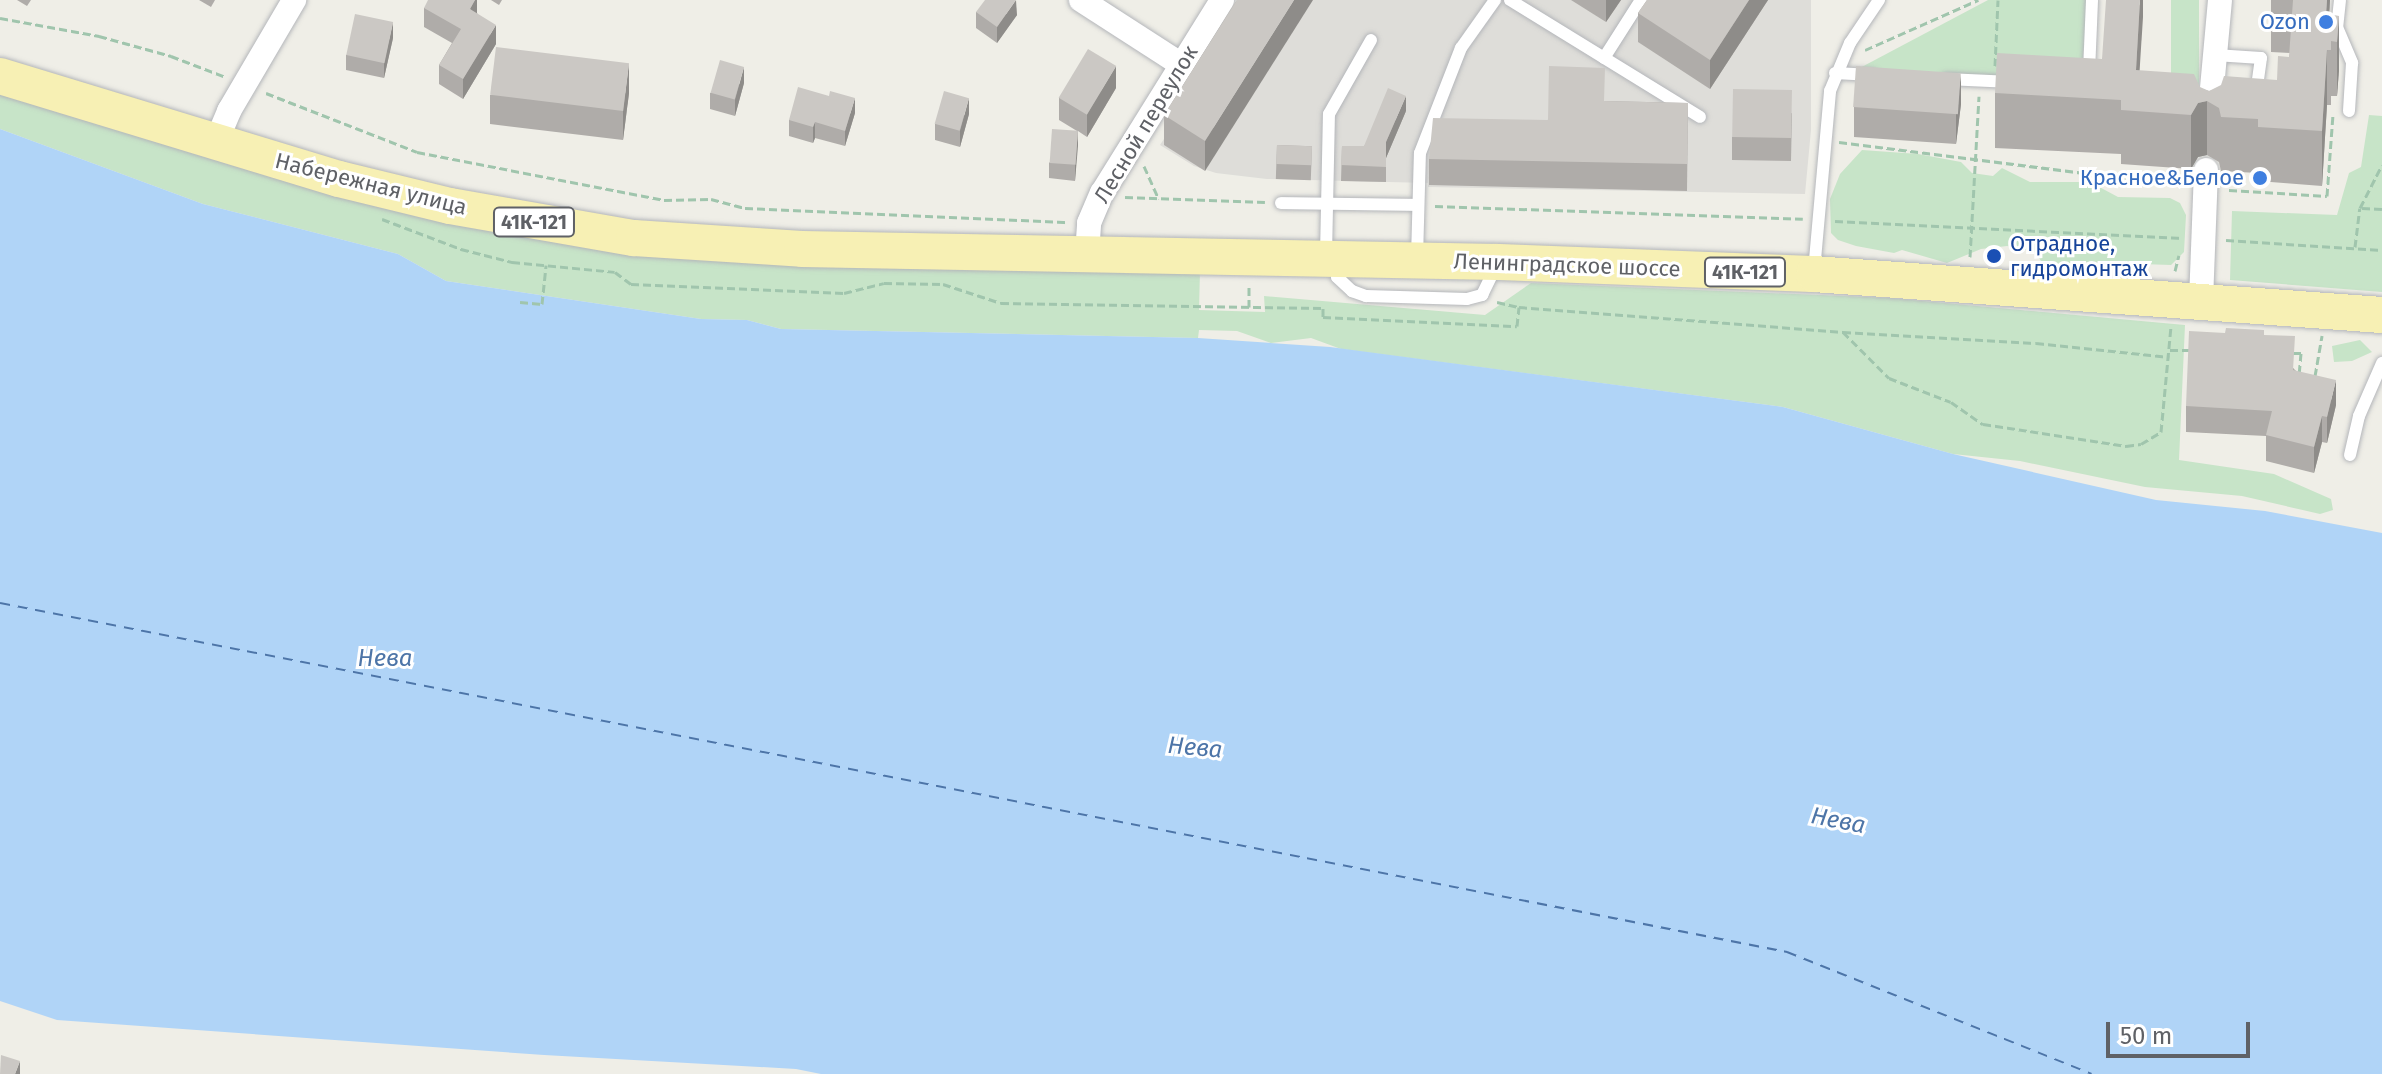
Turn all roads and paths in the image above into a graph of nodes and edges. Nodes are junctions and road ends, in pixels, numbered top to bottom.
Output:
1 (294, 0) edge
2 (1081, 0) edge
3 (1222, 0) edge
4 (1495, 0) edge
5 (1510, 0) edge
6 (1641, 0) edge
7 (1879, 0) edge
8 (1978, 0) edge
9 (1998, 0) edge
10 (2092, 0) edge
11 (2220, 0) edge
12 (2340, 0) edge
13 (0, 18) edge
14 (1371, 40) dead end
15 (2215, 55) junction
16 (1604, 58) junction
17 (1843, 60) junction
18 (1182, 65) junction
19 (1835, 73) junction
20 (0, 76) edge
21 (1893, 76) edge
22 (1937, 78) edge
23 (1987, 81) junction
24 (2025, 83) edge
25 (244, 84) junction
26 (2088, 86) edge
27 (2254, 105) edge
28 (2333, 110) dead end
29 (2349, 111) dead end
30 (1700, 117) dead end
31 (2214, 117) edge
32 (1139, 135) junction
33 (1824, 140) junction
34 (216, 142) junction
35 (1975, 162) junction
36 (2382, 165) edge
37 (2206, 179) junction
38 (1102, 193) junction
39 (1159, 199) junction
40 (1281, 203) joint
41 (1326, 204) junction
42 (1418, 205) junction
43 (2360, 208) junction
44 (2382, 209) edge
45 (1088, 238) junction
46 (2195, 239) junction
47 (2355, 247) junction
48 (2382, 250) edge
49 (1330, 259) junction
50 (1417, 260) junction
51 (1980, 260) dead end
52 (512, 262) dead end
53 (1498, 262) junction
54 (546, 265) junction
55 (1814, 274) junction
56 (2187, 290) junction
57 (1482, 295) junction
58 (520, 302) dead end
59 (1519, 307) junction
60 (2382, 315) edge
61 (2171, 328) dead end
62 (1843, 332) junction
63 (2321, 337) dead end
64 (2170, 350) junction
65 (2198, 350) edge
66 (2286, 352) edge
67 (2169, 357) junction
68 (2382, 363) edge
69 (2299, 386) edge
70 (2312, 388) edge
71 (2350, 455) dead end

1 - 25 street
2 - 18 street
3 - 18 street, Лесной переулок
4 - 42 lane
5 - 16 lane
6 - 16 lane
7 - 17 lane
8 - 17 path
9 - 23 path
10 - 26 lane
11 - 15 street
12 - 29 lane
13 - 25 path
14 - 41 lane
15 - 27 lane
15 - 31 street
16 - 30 lane
17 - 19 lane
18 - 32 street, Лесной переулок
19 - 21 lane
19 - 33 lane
20 - 34 main road, Набережная улица / 41К-121
22 - 23 lane
23 - 24 lane
23 - 35 path
25 - 34 street
25 - 45 path
28 - 37 path
32 - 38 street, Лесной переулок
32 - 39 path
33 - 35 path
33 - 55 lane
34 - 45 main road, Набережная улица / 41К-121
35 - 37 path
35 - 51 path
36 - 43 path
37 - 46 street
38 - 39 path
38 - 45 street, Лесной переулок
39 - 40 path
40 - 41 lane
41 - 42 lane
41 - 49 lane
42 - 50 lane
43 - 44 path
43 - 47 path
45 - 49 main road, Ленинградское шоссе / 41К-121
46 - 47 path
46 - 56 street
46 - 56 path
47 - 48 path
49 - 50 main road, Ленинградское шоссе / 41К-121
49 - 57 lane
50 - 53 main road, Ленинградское шоссе / 41К-121
52 - 54 path
53 - 55 main road, Ленинградское шоссе / 41К-121
53 - 57 lane
54 - 58 path
54 - 59 path
55 - 56 main road, Ленинградское шоссе / 41К-121
56 - 60 main road, Ленинградское шоссе / 41К-121
57 - 59 path
59 - 62 path
61 - 64 path
62 - 67 path
62 - 67 path
63 - 70 path
64 - 65 path
64 - 67 path
66 - 69 path
68 - 71 lane

